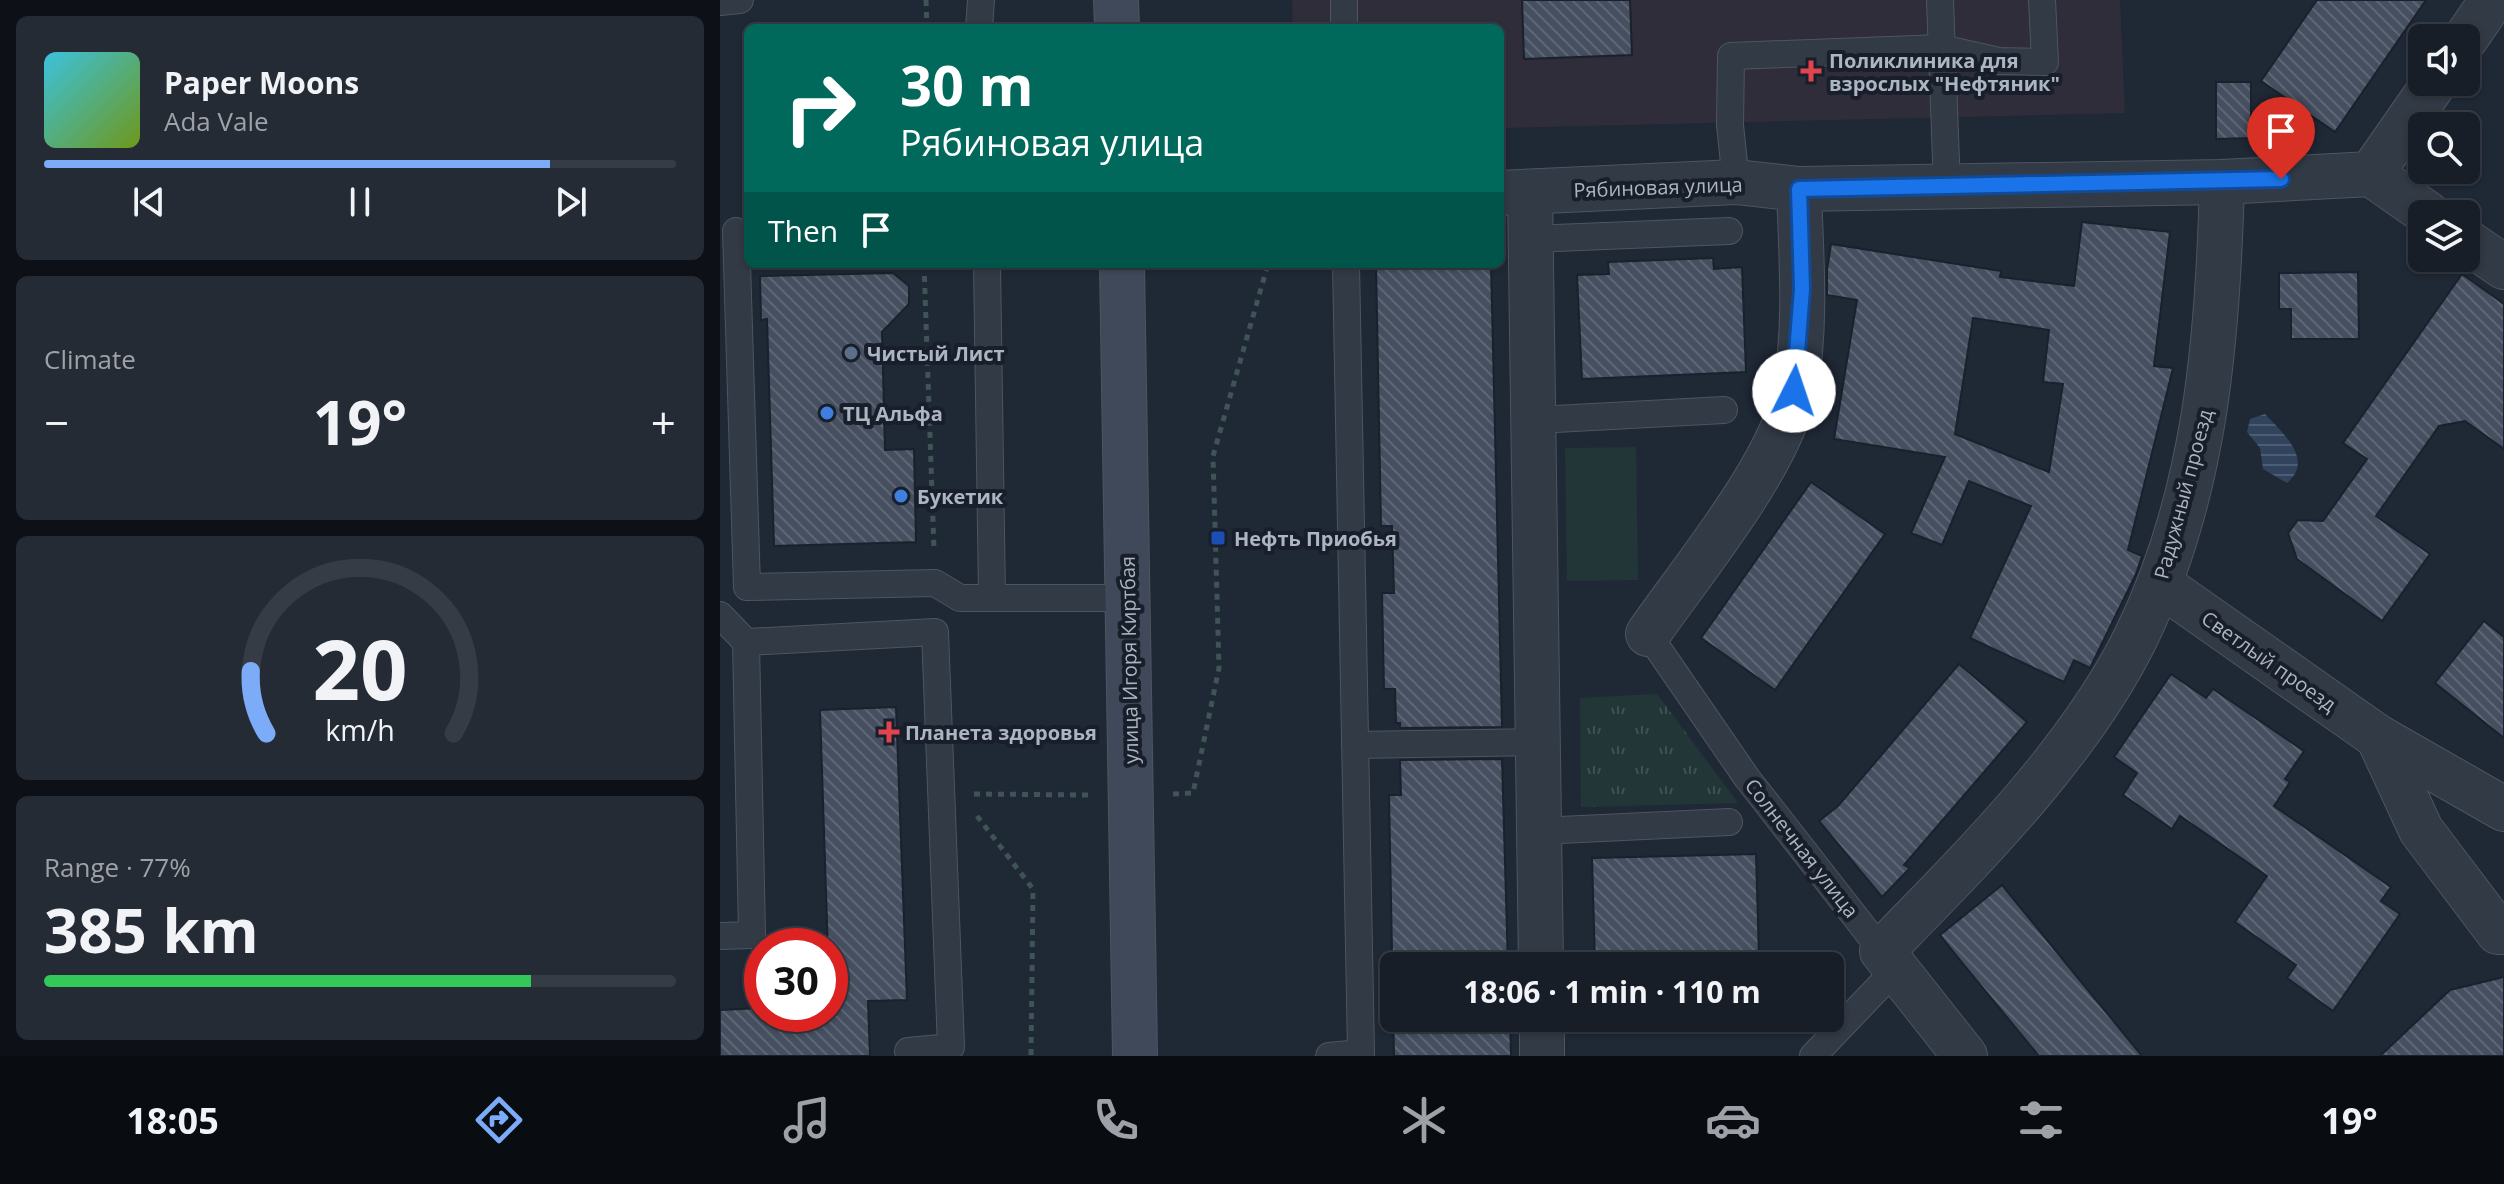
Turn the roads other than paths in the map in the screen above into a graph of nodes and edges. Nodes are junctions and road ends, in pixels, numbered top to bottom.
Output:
1 (740, 0) edge
2 (981, 0) edge
3 (1116, 0) edge
4 (1344, 0) edge
5 (1940, 0) edge
6 (2042, 0) edge
7 (2492, 0) edge
8 (720, 2) edge
9 (979, 24) edge
10 (1117, 24) edge
11 (1344, 24) edge
12 (2476, 24) edge
13 (1941, 48) junction
14 (2425, 96) edge
15 (2371, 174) junction
16 (1736, 182) junction
17 (2222, 182) junction
18 (1947, 187) junction
19 (1799, 189) junction
20 (1515, 192) edge
21 (2408, 200) edge
22 (1729, 231) dead end
23 (735, 232) edge
24 (1531, 239) junction
25 (2480, 251) edge
26 (2504, 267) edge
27 (987, 268) edge
28 (1122, 268) edge
29 (1346, 268) edge
30 (1724, 410) dead end
31 (1536, 420) junction
32 (2160, 584) junction
33 (992, 597) junction
34 (1128, 598) junction
35 (720, 615) edge
36 (1648, 634) joint
37 (746, 642) junction
38 (2378, 737) junction
39 (1539, 742) junction
40 (1355, 745) junction
41 (2504, 809) edge
42 (1729, 822) dead end
43 (1539, 831) junction
44 (2504, 932) edge
45 (720, 936) edge
46 (1541, 952) edge
47 (1889, 960) junction
48 (1542, 1032) edge
49 (908, 1051) dead end
50 (1135, 1056) edge
51 (1329, 1056) edge
52 (1542, 1056) edge
53 (1813, 1056) edge
54 (1965, 1056) edge

1 - 8 lane
2 - 9 lane
3 - 10 main road
4 - 11 lane
5 - 13 lane
6 - 13 lane
7 - 12 street
13 - 16 lane
13 - 18 lane
14 - 15 street
15 - 17 street, Рябиновая улица
15 - 21 street
16 - 19 street, Рябиновая улица
16 - 20 street, Рябиновая улица
17 - 18 street, Рябиновая улица
17 - 32 street, Радужный проезд
18 - 19 street, Рябиновая улица
19 - 36 street
20 - 24 street
22 - 24 lane
23 - 33 lane
24 - 31 street
25 - 26 street
27 - 33 lane
28 - 34 main road, улица Игоря Киртбая
29 - 40 lane
30 - 31 lane
31 - 39 street
32 - 38 street, Светлый проезд
32 - 47 street, Радужный проезд
33 - 34 lane
34 - 50 main road, улица Игоря Киртбая
35 - 37 lane
36 - 47 lane, Солнечная улица
37 - 45 lane
37 - 49 lane
38 - 41 street, Светлый проезд
38 - 44 street
39 - 40 lane
39 - 43 street
40 - 51 lane
42 - 43 lane
43 - 46 street
47 - 53 lane
47 - 54 street, Солнечная улица
48 - 52 street

